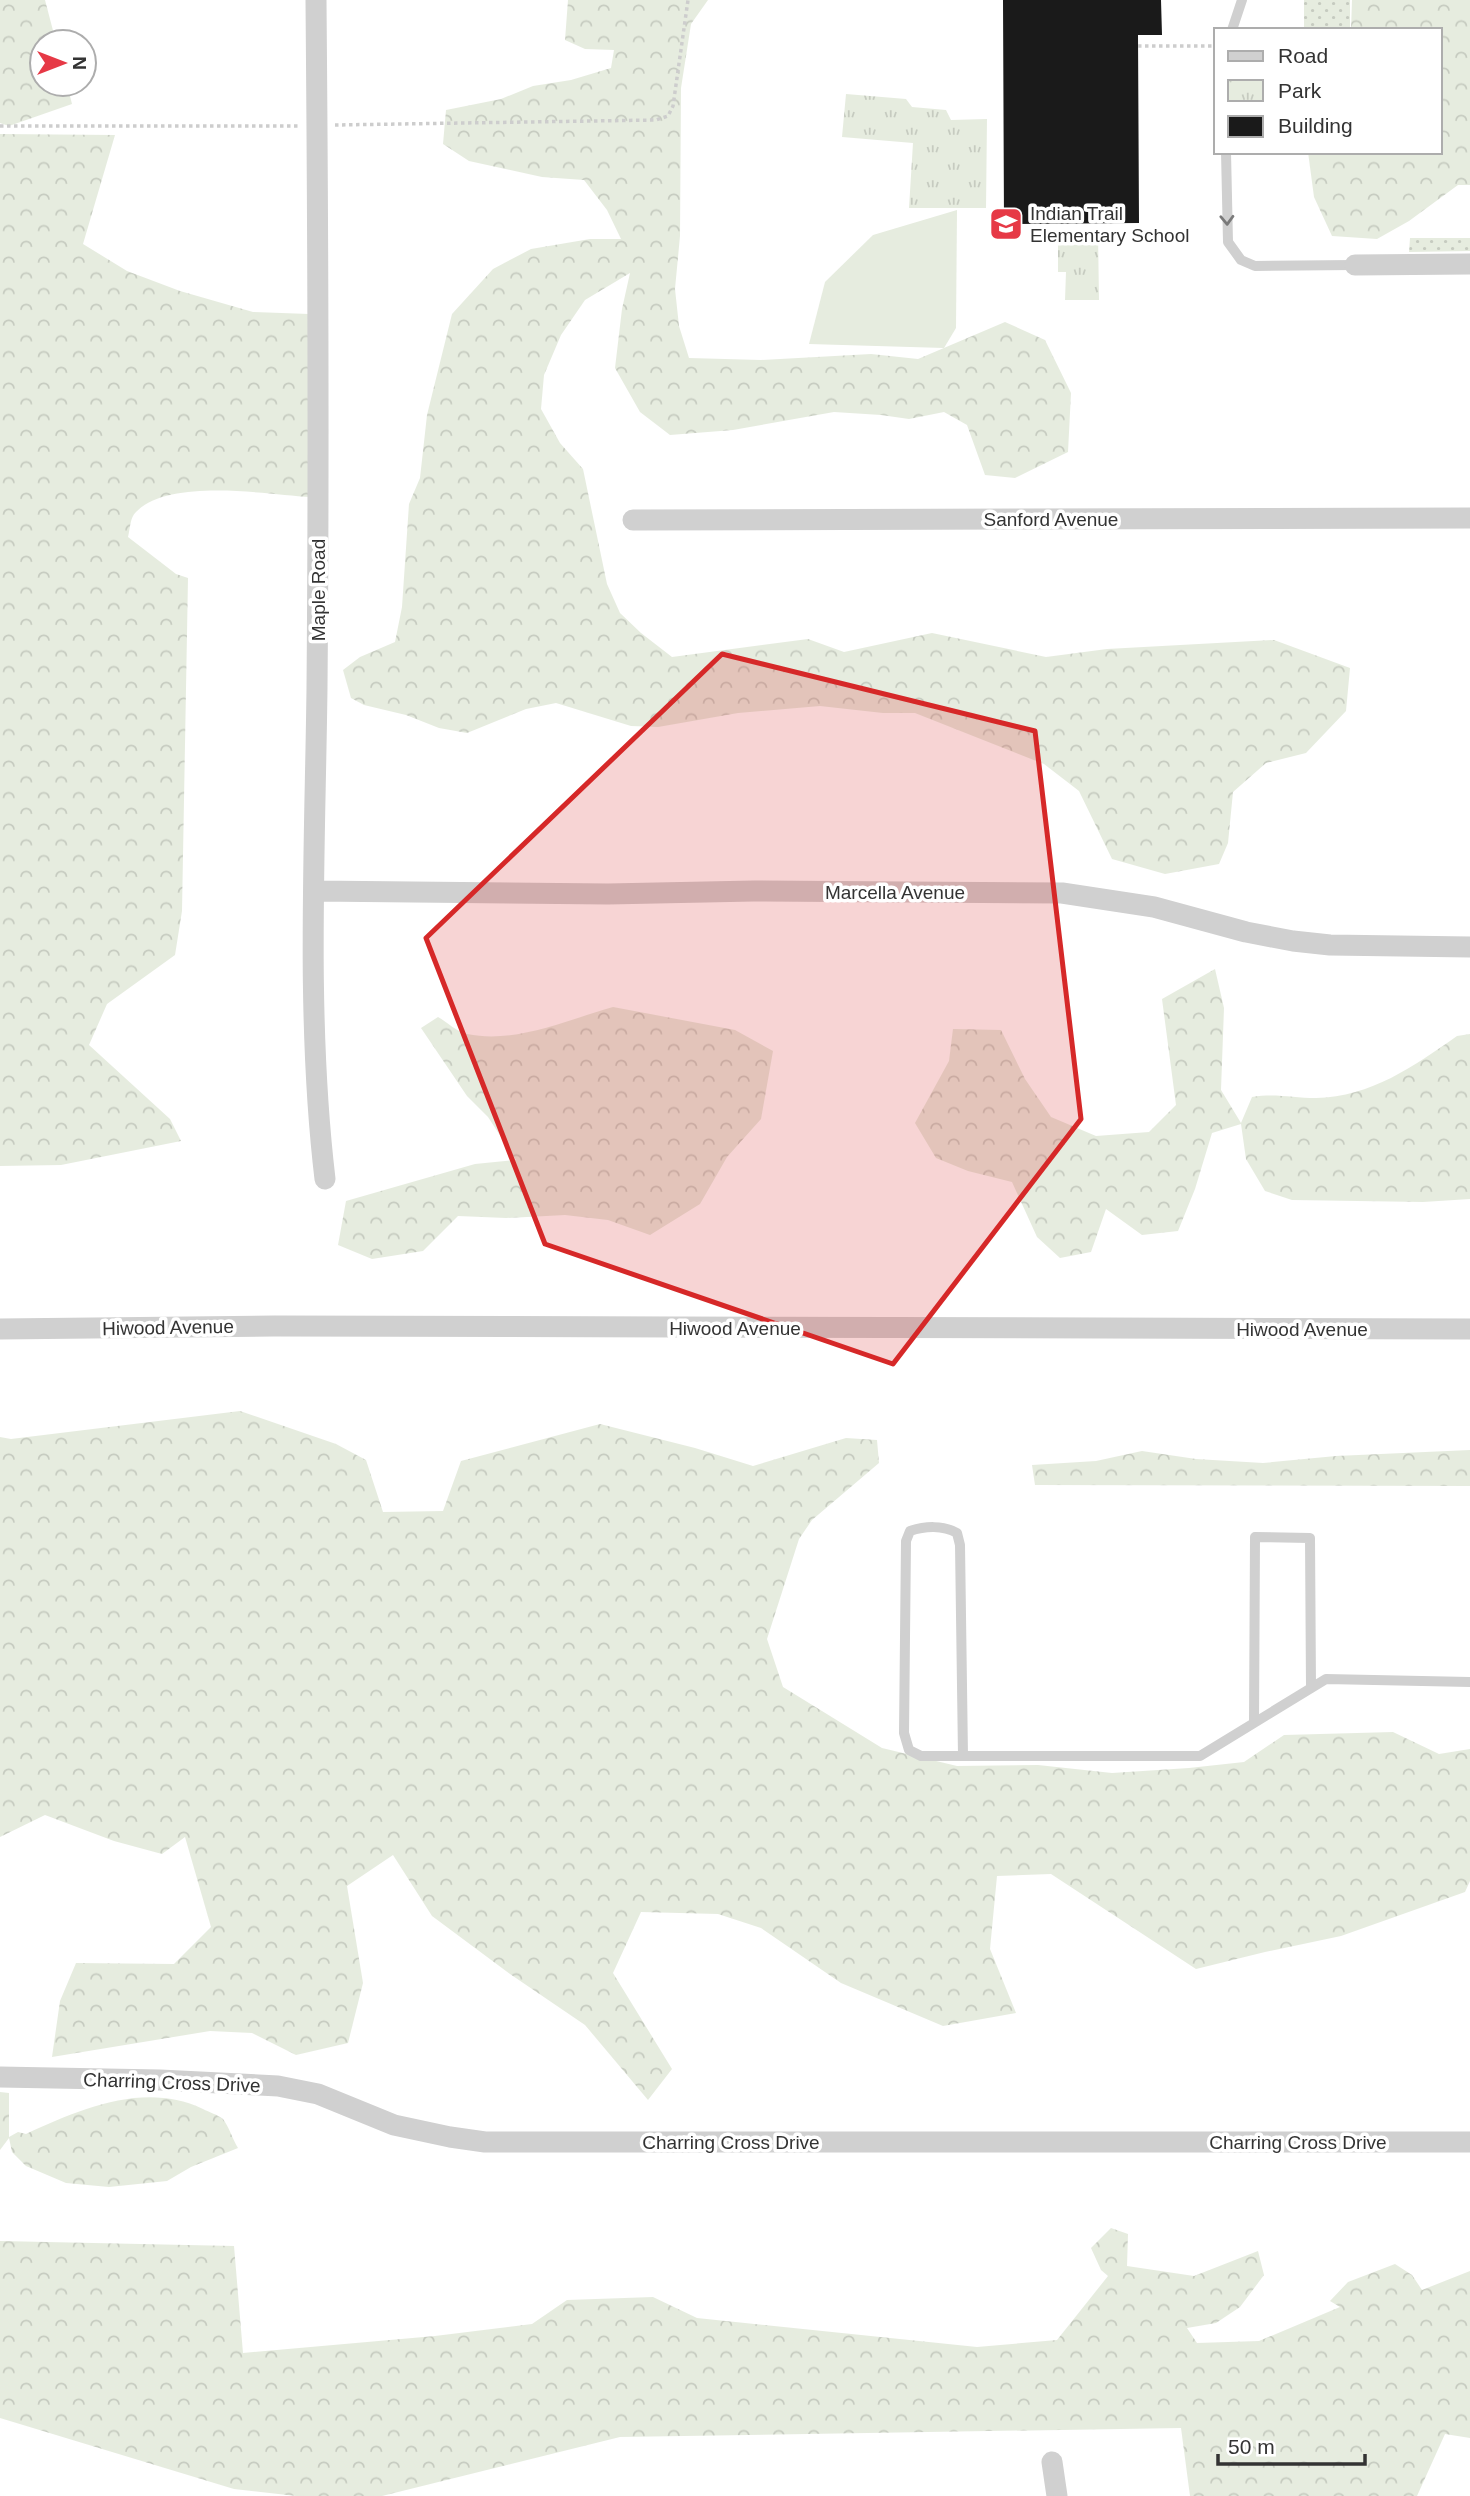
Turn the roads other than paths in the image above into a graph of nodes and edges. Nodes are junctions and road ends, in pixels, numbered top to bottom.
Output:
1 (316, 0) edge
2 (1242, 0) edge
3 (1233, 28) edge
4 (1226, 154) edge
5 (1470, 264) edge
6 (1355, 265) joint
7 (1470, 518) edge
8 (633, 520) dead end
9 (315, 891) junction
10 (1470, 947) edge
11 (326, 1180) dead end
12 (0, 1329) edge
13 (1470, 1329) edge
14 (1470, 1682) edge
15 (1311, 1688) junction
16 (1254, 1723) junction
17 (963, 1756) junction
18 (0, 2077) edge
19 (1470, 2142) edge
20 (1052, 2462) dead end
21 (1057, 2496) edge

1 - 9 street, Maple Road
2 - 3 lane
4 -> 6 lane
5 - 6 street
7 - 8 street, Sanford Avenue
9 - 10 street, Marcella Avenue
9 - 11 street, Maple Road
12 - 13 street, Hiwood Avenue
14 - 15 lane
15 - 16 lane
15 - 16 lane
16 - 17 lane
17 - 17 lane
18 - 19 street, Charring Cross Drive
20 - 21 street

